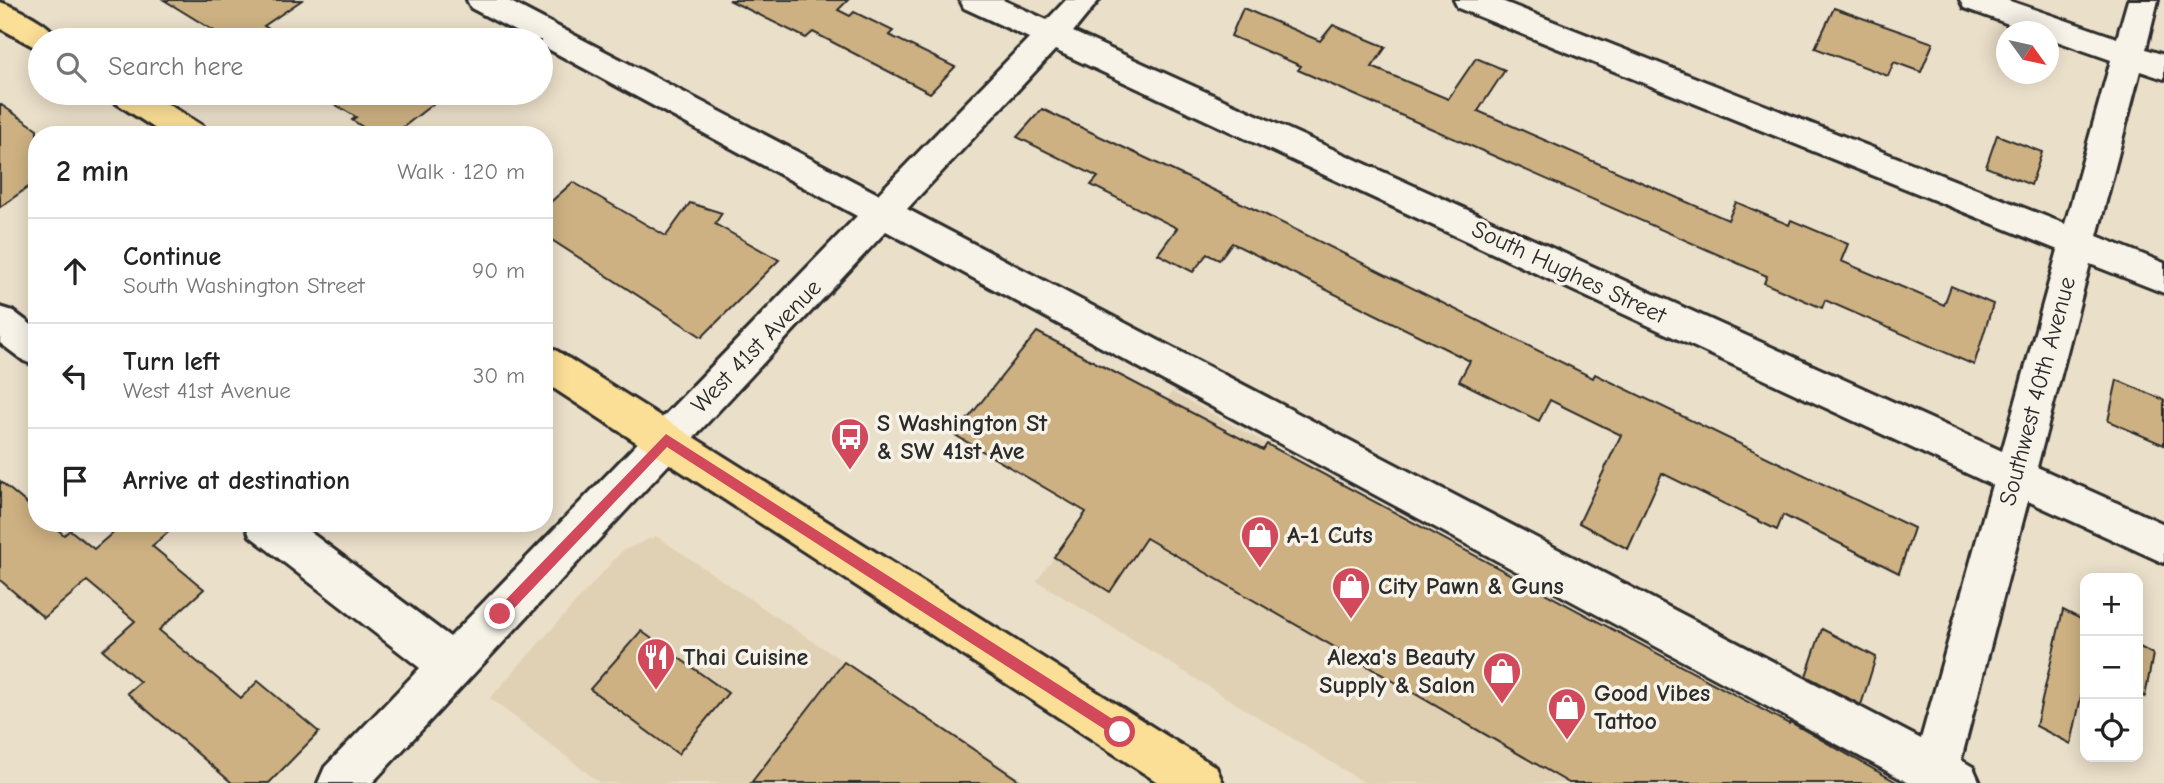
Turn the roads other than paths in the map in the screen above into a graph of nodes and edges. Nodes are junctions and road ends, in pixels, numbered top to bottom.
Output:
1 (482, 0) edge
2 (975, 0) edge
3 (1084, 0) edge
4 (1469, 0) edge
5 (1975, 0) edge
6 (2143, 0) edge
7 (0, 13) edge
8 (534, 28) edge
9 (28, 31) edge
10 (1051, 36) junction
11 (553, 38) edge
12 (2128, 54) junction
13 (2164, 67) edge
14 (144, 105) edge
15 (177, 126) edge
16 (882, 215) junction
17 (2077, 243) junction
18 (2164, 278) edge
19 (0, 322) edge
20 (28, 343) edge
21 (553, 368) edge
22 (666, 440) junction
23 (2014, 474) junction
24 (277, 532) edge
25 (2164, 544) edge
26 (452, 665) junction
27 (1941, 779) edge
28 (341, 783) edge
29 (1200, 783) edge

1 - 8 street
2 - 10 street, South Hughes Street
3 - 10 street, West 41st Avenue
4 - 17 street
5 - 12 street
6 - 12 street, Southwest 40th Avenue
7 - 9 main road
10 - 16 street, West 41st Avenue
10 - 23 street, South Hughes Street
11 - 16 street
12 - 13 street
12 - 17 street, Southwest 40th Avenue
14 - 15 main road
16 - 22 street, West 41st Avenue
16 - 27 street
17 - 18 street
17 - 23 street, Southwest 40th Avenue
19 - 20 street
21 - 22 main road
22 - 26 street, West 41st Avenue
22 - 29 main road
23 - 25 street, South Hughes Street
23 - 27 street, Southwest 40th Avenue
24 - 26 street
26 - 28 street, West 41st Avenue

